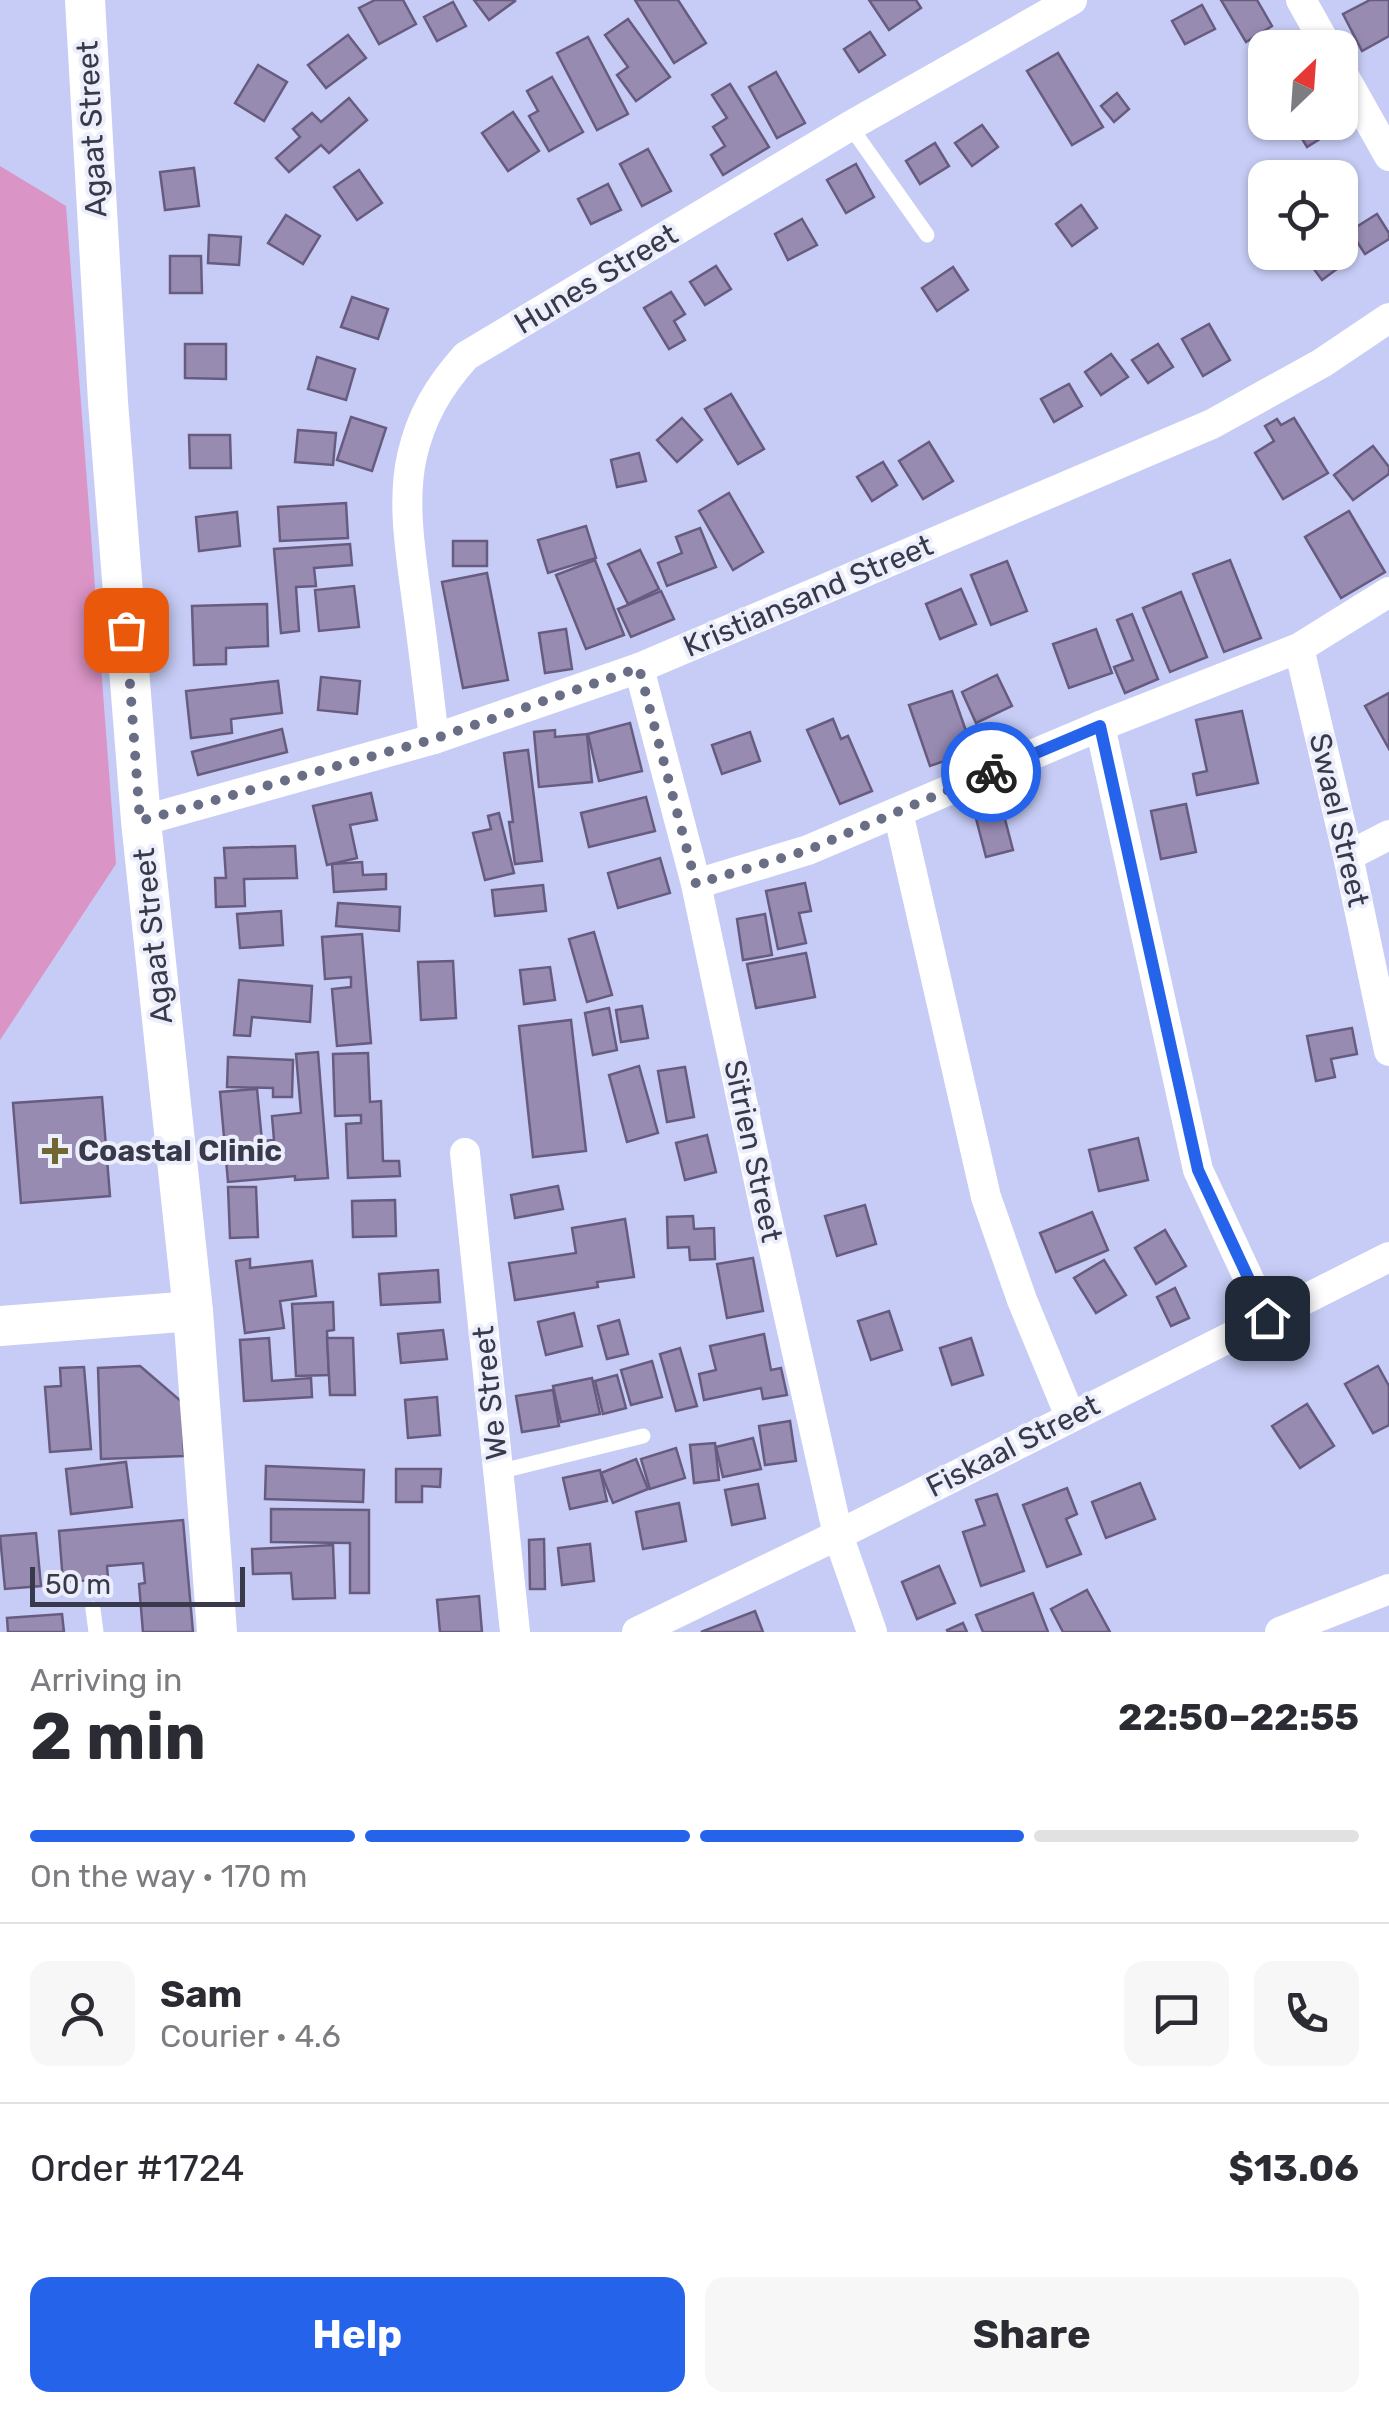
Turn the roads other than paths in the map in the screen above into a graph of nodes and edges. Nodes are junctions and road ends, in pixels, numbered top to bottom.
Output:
1 (86, 0) edge
2 (1072, 0) edge
3 (1301, 0) edge
4 (1318, 30) edge
5 (1358, 101) edge
6 (850, 126) junction
7 (1389, 156) edge
8 (926, 235) dead end
9 (1389, 318) edge
10 (1389, 592) edge
11 (1299, 648) junction
12 (639, 668) junction
13 (1100, 726) junction
14 (434, 739) junction
15 (898, 812) junction
16 (140, 821) junction
17 (1389, 834) edge
18 (1348, 856) junction
19 (696, 884) junction
20 (1389, 1051) edge
21 (465, 1153) dead end
22 (1389, 1257) edge
23 (194, 1311) junction
24 (1267, 1318) junction
25 (0, 1326) edge
26 (1070, 1416) junction
27 (643, 1436) dead end
28 (498, 1472) junction
29 (838, 1535) junction
30 (1389, 1590) edge
31 (93, 1609) dead end
32 (96, 1632) edge
33 (217, 1632) edge
34 (515, 1632) edge
35 (637, 1632) edge
36 (872, 1632) edge
37 (1280, 1632) edge

1 - 16 street, Agaat Street
2 - 6 street, Hunes Street
3 - 4 street
5 - 7 street
6 - 8 lane
6 - 14 street, Hunes Street
9 - 12 street, Kristiansand Street
10 - 11 street
11 - 13 street
11 - 18 street, Swael Street
12 - 14 street, Kristiansand Street
12 - 19 street, Sitrien Street
13 - 15 street
13 - 24 street
14 - 16 street, Kristiansand Street
15 - 19 street
15 - 26 street
16 - 23 street, Agaat Street
17 - 18 street
18 - 20 street, Swael Street
19 - 29 street, Sitrien Street
21 - 28 street, We Street
22 - 24 street, Fiskaal Street
23 - 25 street
23 - 33 street, Agaat Street
24 - 26 street, Fiskaal Street
26 - 29 street, Fiskaal Street
27 - 28 lane
28 - 34 street, We Street
29 - 35 street, Fiskaal Street
29 - 36 street, Sitrien Street
30 - 37 street
31 - 32 lane

